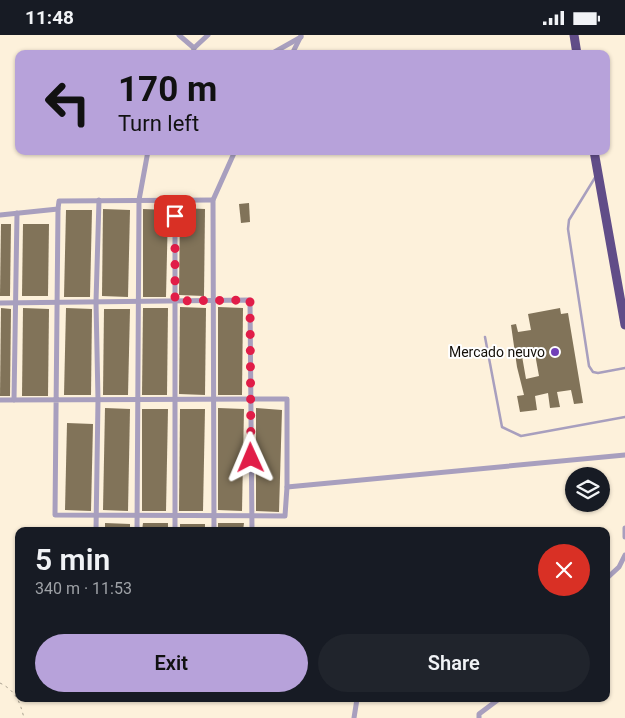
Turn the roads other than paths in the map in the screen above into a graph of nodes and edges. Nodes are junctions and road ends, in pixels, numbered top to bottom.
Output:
1 (179, 35) edge
2 (208, 35) edge
3 (574, 35) edge
4 (302, 36) edge
5 (193, 50) edge
6 (195, 50) edge
7 (278, 50) edge
8 (294, 50) edge
9 (576, 50) edge
10 (147, 155) edge
11 (233, 155) edge
12 (595, 155) edge
13 (598, 173) junction
14 (175, 199) junction
15 (99, 200) junction
16 (139, 200) junction
17 (212, 200) junction
18 (58, 209) junction
19 (17, 213) junction
20 (0, 215) edge
21 (138, 301) junction
22 (175, 301) junction
23 (213, 301) junction
24 (16, 302) junction
25 (57, 302) junction
26 (96, 302) junction
27 (0, 303) edge
28 (625, 325) edge
29 (485, 337) dead end
30 (625, 368) edge
31 (251, 399) junction
32 (0, 400) edge
33 (14, 400) junction
34 (56, 400) junction
35 (98, 400) junction
36 (138, 400) junction
37 (175, 400) junction
38 (214, 400) junction
39 (625, 417) edge
40 (625, 455) edge
41 (287, 487) junction
42 (97, 515) junction
43 (137, 515) junction
44 (175, 515) junction
45 (214, 516) junction
46 (252, 516) junction
47 (96, 527) edge
48 (137, 527) edge
49 (175, 527) edge
50 (214, 527) edge
51 (252, 527) edge
52 (625, 528) edge
53 (625, 537) edge
54 (625, 555) edge
55 (610, 575) edge
56 (357, 702) edge
57 (495, 702) edge
58 (354, 718) edge
59 (478, 718) edge

1 - 5 street
2 - 6 street
3 - 9 highway
4 - 7 street
4 - 8 street
10 - 16 street
11 - 17 street
12 - 13 highway
13 - 28 highway
13 - 30 lane
14 - 16 street
14 - 17 street
14 - 22 street
15 - 16 street
15 - 18 street
15 - 26 street
16 - 21 street
17 - 23 street
18 - 19 street
18 - 25 street
19 - 20 street
19 - 24 street
21 - 22 street
21 - 26 street
21 - 36 street
22 - 23 street
22 - 37 street
23 - 31 street
23 - 38 street
24 - 25 street
24 - 27 street
24 - 33 street
25 - 26 street
25 - 34 street
26 - 35 street
29 - 39 lane
31 - 38 street
31 - 41 street
31 - 46 street
32 - 33 street
33 - 34 street
34 - 35 street
34 - 42 street
35 - 36 street
35 - 42 street
36 - 37 street
36 - 43 street
37 - 38 street
37 - 44 street
38 - 45 street
40 - 41 street
41 - 46 street
42 - 43 street
42 - 47 street
43 - 44 street
43 - 48 street
44 - 45 street
44 - 49 street
45 - 46 street
45 - 50 street
46 - 51 street
52 - 53 street
54 - 55 street
56 - 58 street
57 - 59 street

